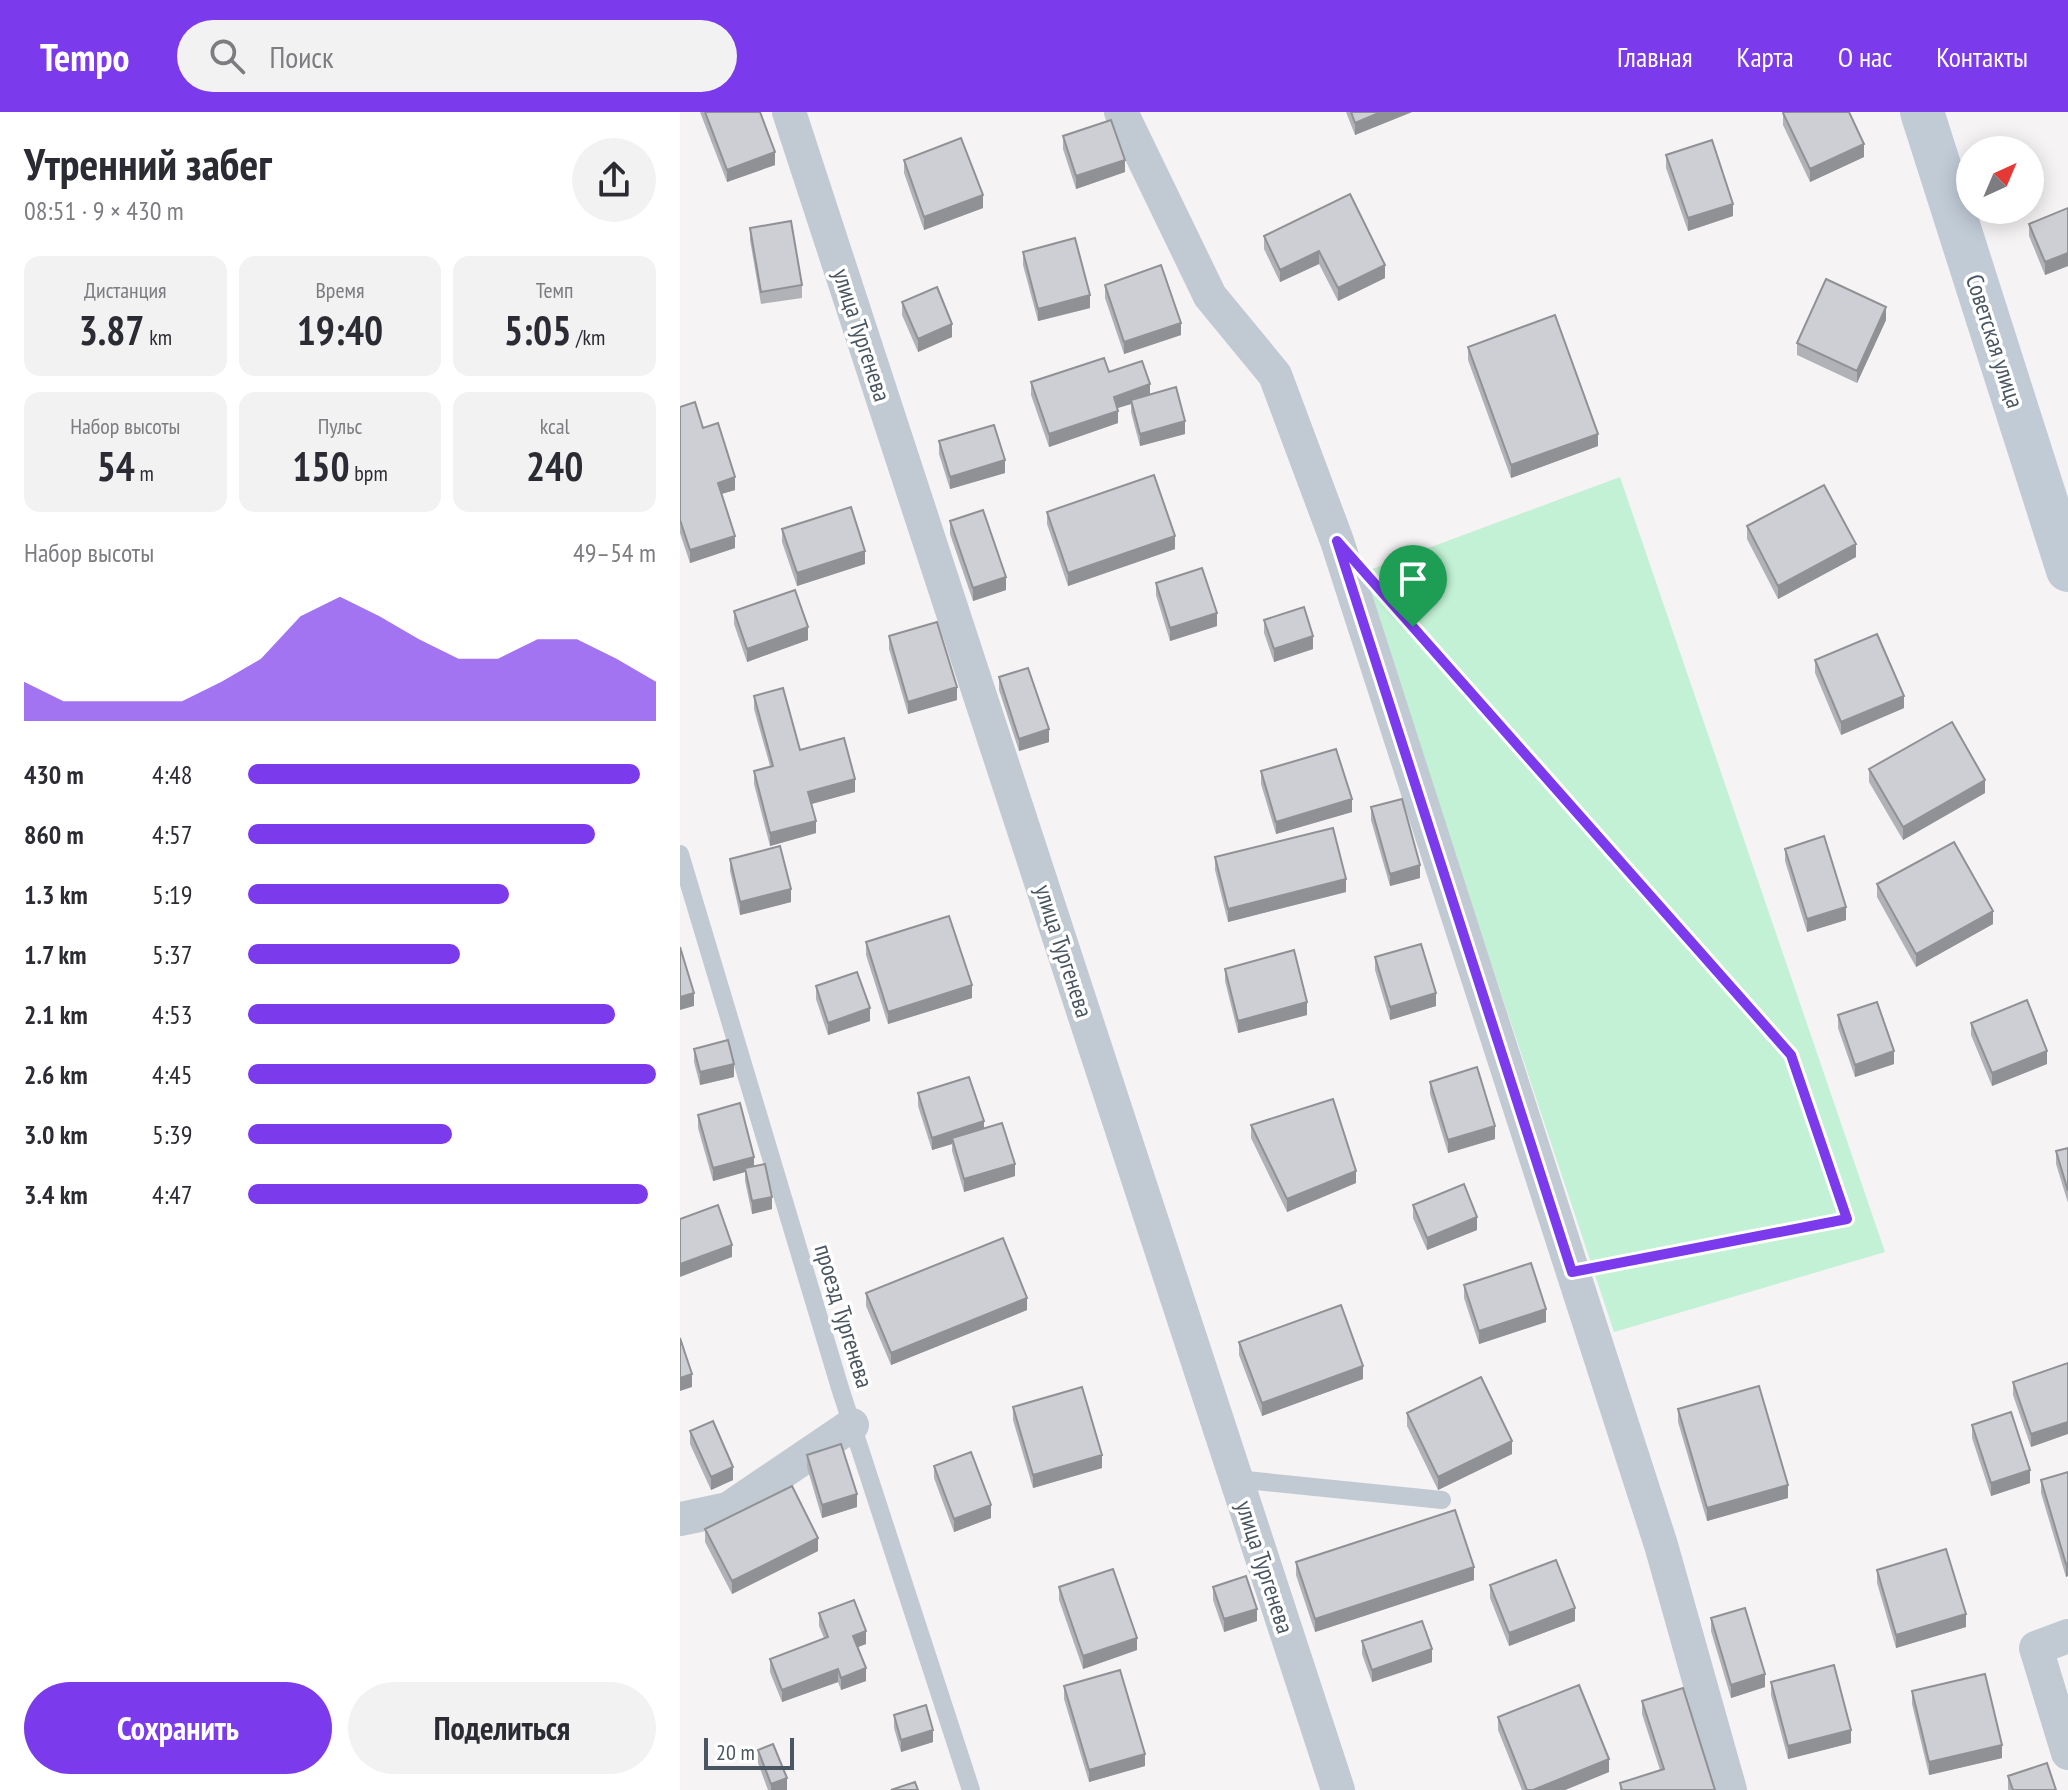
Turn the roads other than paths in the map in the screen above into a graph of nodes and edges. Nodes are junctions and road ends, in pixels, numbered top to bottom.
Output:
1 (789, 112) edge
2 (1121, 112) edge
3 (1922, 112) edge
4 (2068, 570) edge
5 (680, 854) edge
6 (852, 1425) junction
7 (1236, 1479) junction
8 (1442, 1500) dead end
9 (680, 1519) edge
10 (2068, 1636) edge
11 (2068, 1753) edge
12 (971, 1790) edge
13 (1338, 1790) edge
14 (1730, 1790) edge

1 - 7 street, улица Тургенева
2 - 14 street
3 - 4 street, Советская улица
5 - 6 lane, проезд Тургенева
6 - 9 street
6 - 12 lane, проезд Тургенева
7 - 8 lane
7 - 13 street, улица Тургенева
10 - 11 street

